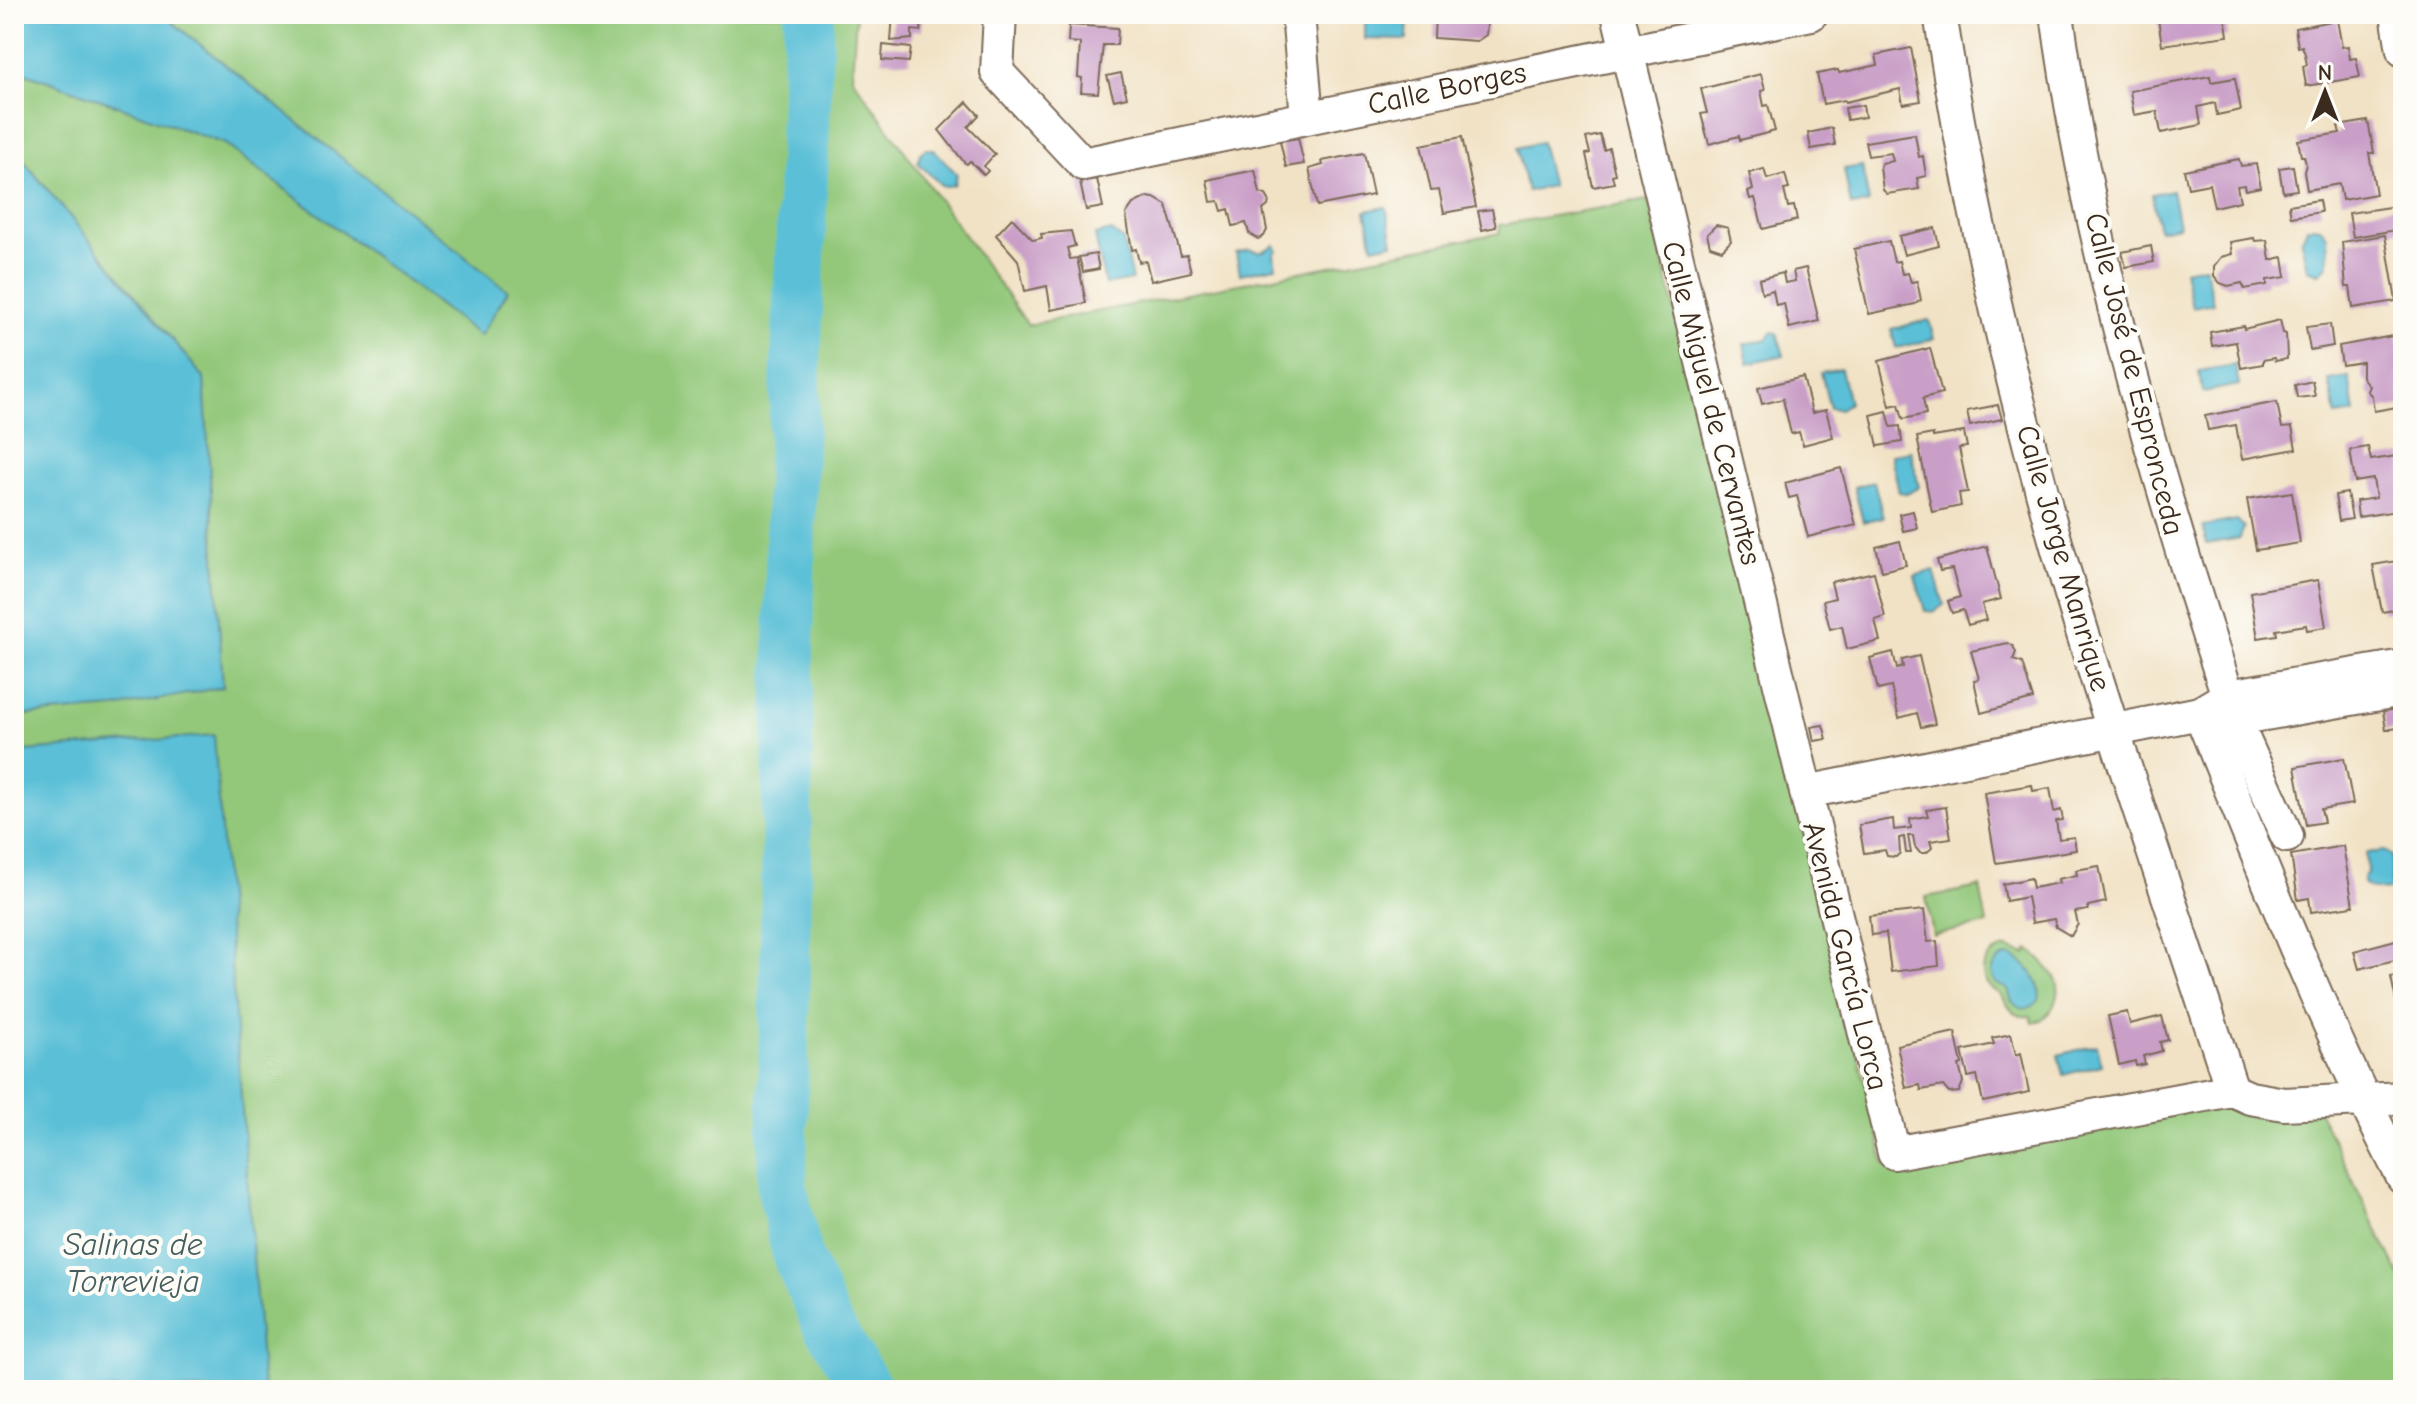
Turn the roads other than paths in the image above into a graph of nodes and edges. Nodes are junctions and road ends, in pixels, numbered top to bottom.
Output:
1 (1000, 14) edge
2 (1298, 14) edge
3 (1618, 14) edge
4 (1811, 14) edge
5 (1940, 14) edge
6 (2057, 14) edge
7 (2397, 14) edge
8 (2403, 50) edge
9 (1627, 51) junction
10 (1307, 117) junction
11 (2403, 666) edge
12 (2403, 690) edge
13 (2232, 707) junction
14 (2200, 713) junction
15 (2115, 731) junction
16 (1806, 792) junction
17 (2287, 836) dead end
18 (2232, 1090) junction
19 (2403, 1098) edge
20 (2363, 1099) junction
21 (2403, 1178) edge

1 - 10 street, Calle Borges
2 - 10 street
3 - 9 street, Calle Miguel de Cervantes
4 - 9 street, Calle Borges
5 - 15 street, Calle Jorge Manrique
6 - 13 street, Calle José de Espronceda
7 - 8 street
9 - 10 street, Calle Borges
9 - 16 street, Calle Miguel de Cervantes
11 - 13 street, Avenida García Lorca
12 - 13 street, Avenida García Lorca
13 - 14 street, Avenida García Lorca
13 - 17 street, Calle José de Espronceda
14 - 15 street, Avenida García Lorca
14 - 20 street
15 - 16 street, Avenida García Lorca
15 - 18 street, Calle Jorge Manrique
16 - 18 street, Avenida García Lorca
18 - 20 street, Avenida García Lorca
19 - 20 street, Avenida García Lorca
20 - 21 street

